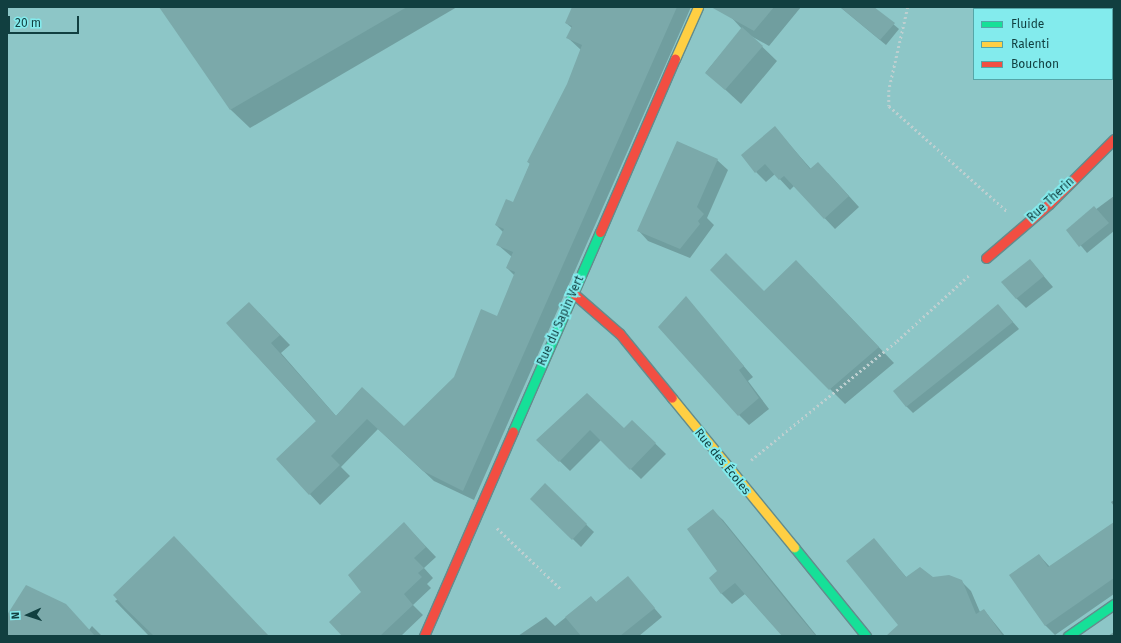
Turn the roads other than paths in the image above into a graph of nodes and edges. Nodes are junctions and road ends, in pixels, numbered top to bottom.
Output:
1 (698, 7) edge
2 (1114, 139) edge
3 (986, 258) road end
4 (573, 293) junction
5 (1114, 604) edge
6 (424, 636) edge
7 (866, 636) edge
8 (1068, 636) edge

1 - 4 street, Rue du Sapin Vert
2 - 3 street, Rue Therin
4 - 6 street, Rue du Sapin Vert
4 - 7 street, Rue des Écoles
5 - 8 street

